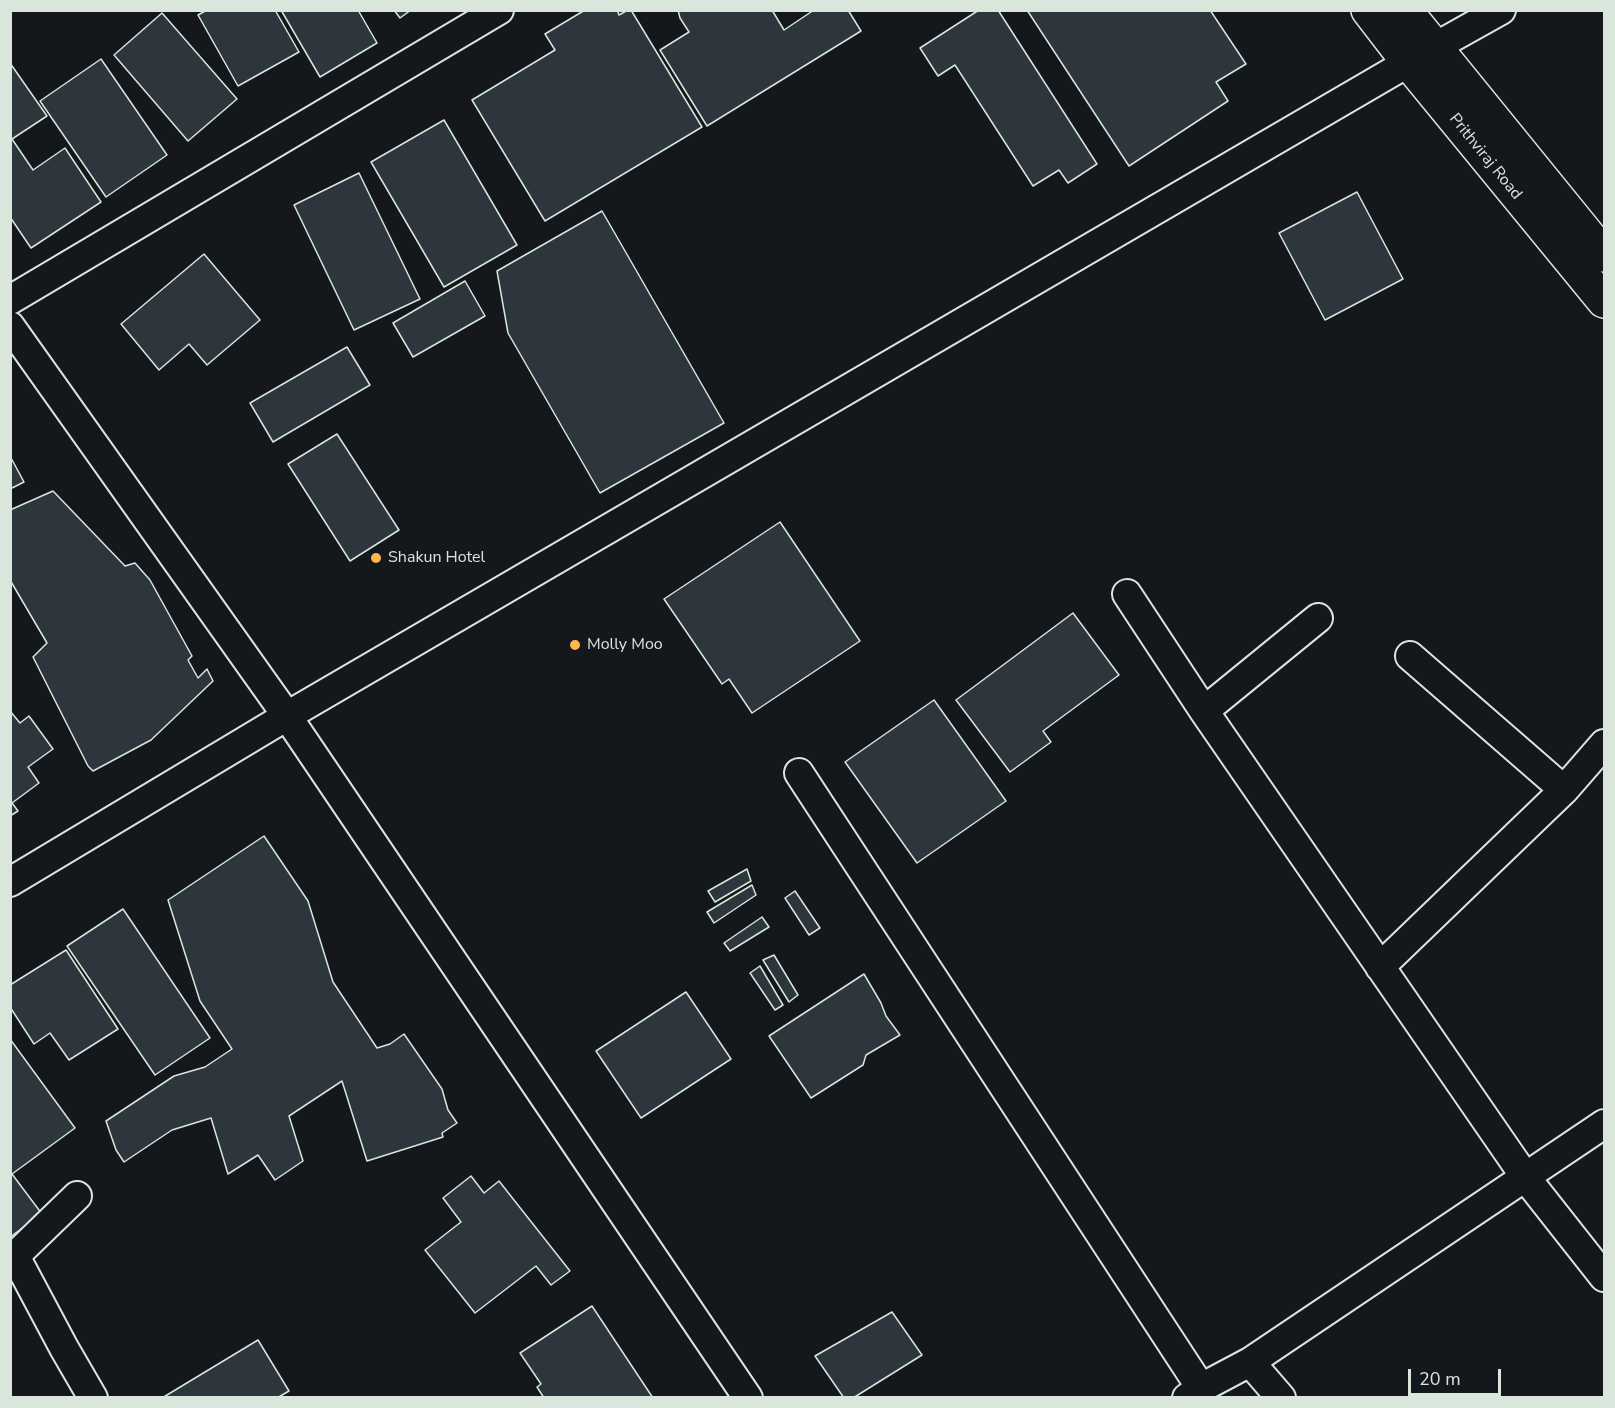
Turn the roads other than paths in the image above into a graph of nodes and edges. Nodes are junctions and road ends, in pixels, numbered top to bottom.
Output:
1 (498, 10) edge
2 (1368, 10) edge
3 (1405, 10) edge
4 (1501, 10) edge
5 (1421, 55) junction
6 (1605, 255) edge
7 (10, 300) edge
8 (1605, 302) edge
9 (10, 326) edge
10 (1127, 594) dead end
11 (1318, 618) dead end
12 (1410, 656) dead end
13 (1204, 711) junction
14 (287, 716) junction
15 (1605, 744) edge
16 (799, 773) dead end
17 (1564, 790) junction
18 (10, 882) edge
19 (1380, 968) junction
20 (1605, 1124) edge
21 (1526, 1178) junction
22 (77, 1196) dead end
23 (1605, 1277) edge
24 (1250, 1362) junction
25 (1193, 1393) edge
26 (93, 1398) edge
27 (748, 1398) edge
28 (1281, 1398) edge

1 - 7 street
2 - 5 street, Prithviraj Road
3 - 5 street, Prithviraj Road
4 - 5 street
5 - 6 street, Prithviraj Road
5 - 8 street, Prithviraj Road
5 - 14 street
9 - 14 street
10 - 13 street
11 - 13 street
12 - 17 street
13 - 19 street
14 - 18 street
14 - 27 street
15 - 17 street
16 - 25 street
17 - 19 street
19 - 21 street
20 - 21 street
21 - 23 street
21 - 24 street
22 - 26 street
24 - 25 street
24 - 28 street

